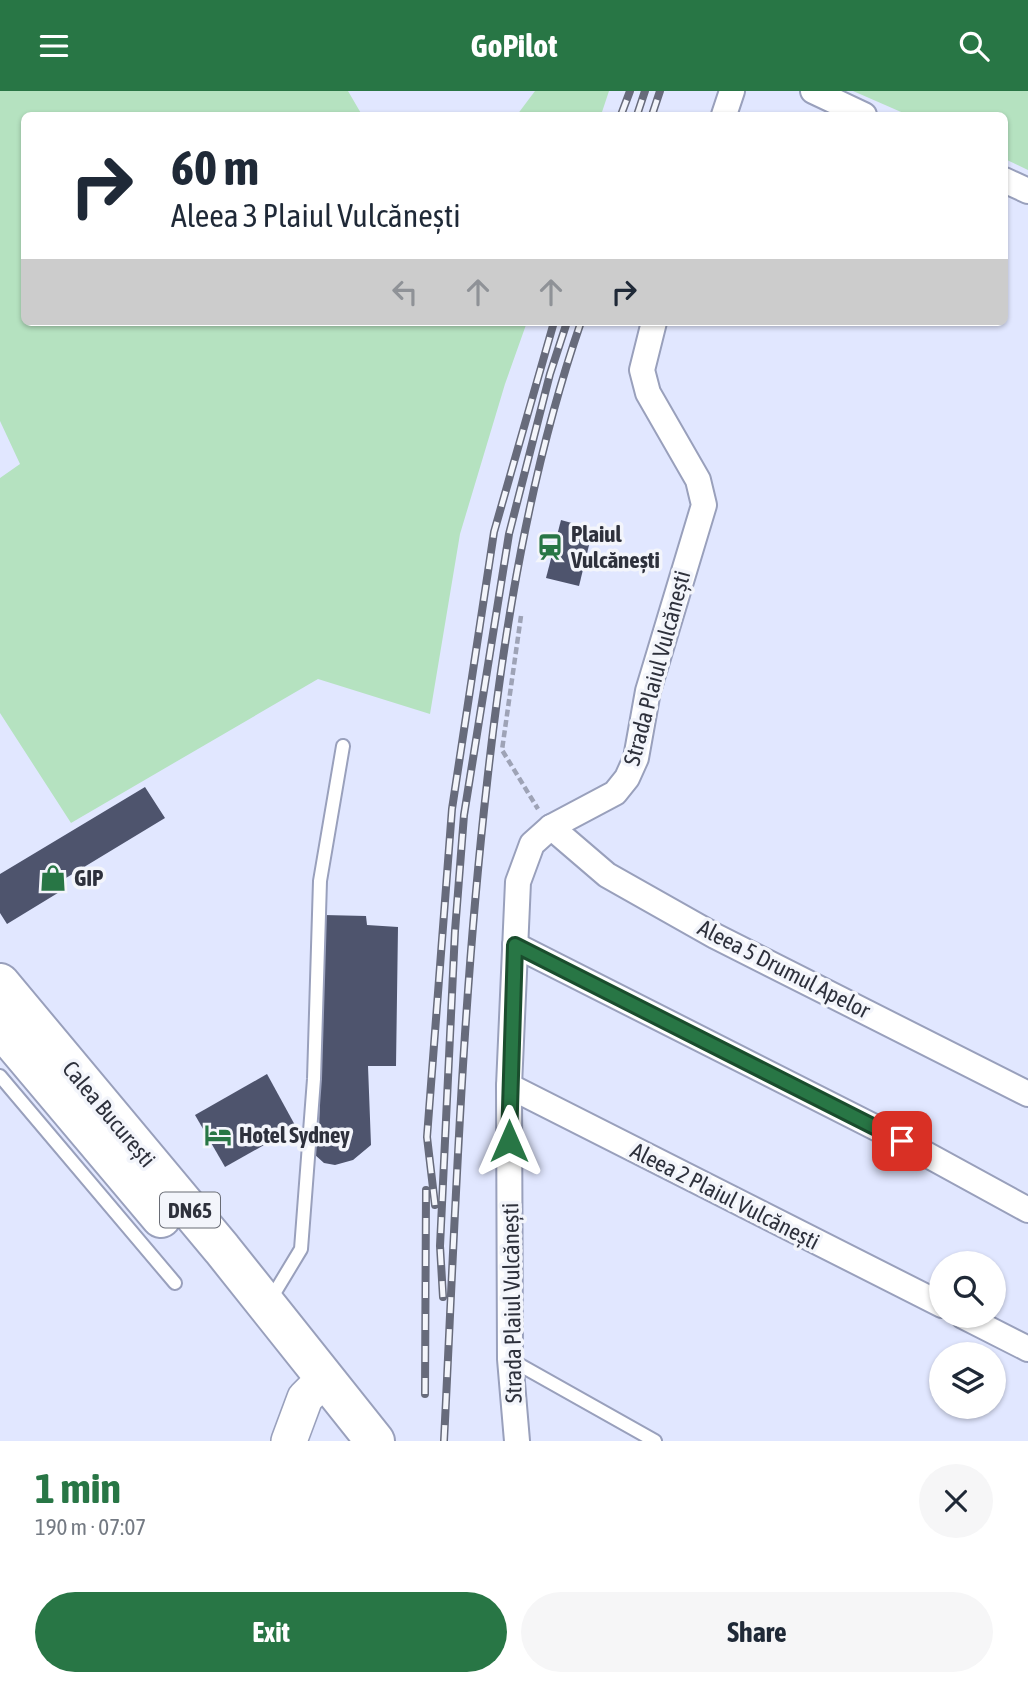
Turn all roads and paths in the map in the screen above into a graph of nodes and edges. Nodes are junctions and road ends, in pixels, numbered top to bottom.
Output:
1 (732, 91) edge
2 (813, 91) edge
3 (725, 112) edge
4 (858, 112) edge
5 (1008, 182) edge
6 (1028, 191) edge
7 (653, 326) edge
8 (521, 616) dead end
9 (343, 746) dead end
10 (551, 827) junction
11 (515, 945) junction
12 (0, 983) edge
13 (0, 1027) edge
14 (0, 1076) edge
15 (509, 1086) junction
16 (1028, 1094) edge
17 (1028, 1210) edge
18 (175, 1283) dead end
19 (929, 1298) edge
20 (267, 1306) junction
21 (987, 1328) edge
22 (1028, 1349) edge
23 (510, 1359) junction
24 (315, 1388) junction
25 (289, 1441) edge
26 (341, 1441) edge
27 (375, 1441) edge
28 (517, 1441) edge
29 (655, 1441) edge

1 - 3 street
2 - 4 street
5 - 6 street
7 - 10 street, Strada Plaiul Vulcănești
8 - 10 path
9 - 20 lane
10 - 11 street, Strada Plaiul Vulcănești
10 - 16 street, Aleea 5 Drumul Apelor
11 - 15 street, Strada Plaiul Vulcănești
11 - 17 street
12 - 20 main road, Calea București / DN65
13 - 24 main road, Calea București / DN65
14 - 18 lane
15 - 19 street, Aleea 2 Plaiul Vulcănești
15 - 23 street, Strada Plaiul Vulcănești
20 - 24 main road, Calea București / DN65
21 - 22 street
23 - 28 street, Strada Plaiul Vulcănești
23 - 29 lane
24 - 25 street
24 - 26 main road, Calea București / DN65
24 - 27 main road, Calea București / DN65

